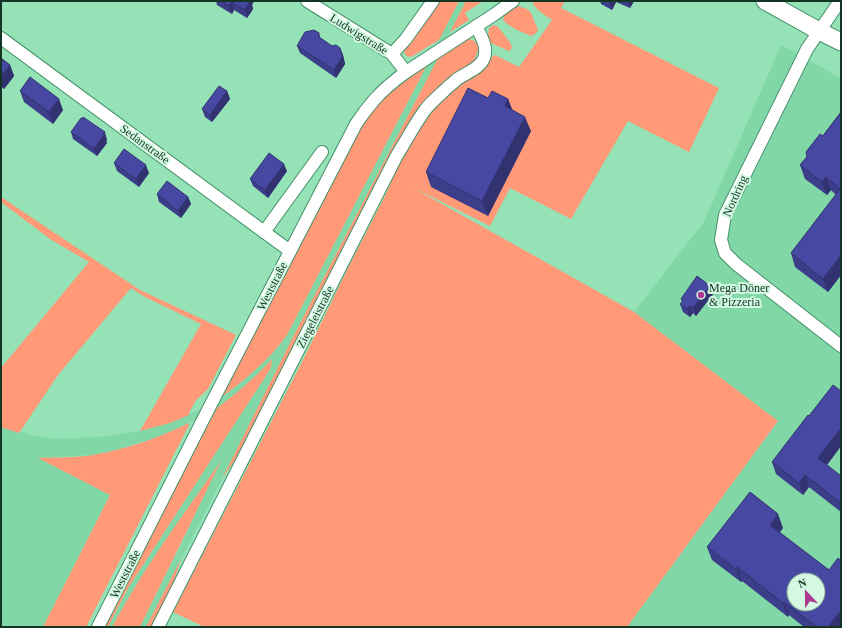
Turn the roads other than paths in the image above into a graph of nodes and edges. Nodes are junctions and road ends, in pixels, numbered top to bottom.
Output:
1 (307, 1) edge
2 (433, 1) edge
3 (513, 1) edge
4 (765, 1) edge
5 (840, 1) edge
6 (476, 26) junction
7 (819, 31) junction
8 (1, 38) edge
9 (841, 42) edge
10 (392, 54) junction
11 (406, 72) junction
12 (322, 152) dead end
13 (264, 232) junction
14 (290, 251) junction
15 (841, 346) edge
16 (98, 627) edge
17 (158, 627) edge

1 - 10 street, Ludwigstraße
2 - 10 street
3 - 6 street, Weststraße
4 - 7 main road
5 - 7 street, Nordring
6 - 11 street, Weststraße
6 - 17 street, Ziegeleistraße
7 - 9 main road
7 - 15 street, Nordring
8 - 13 street, Sedanstraße
10 - 11 street, Ludwigstraße
11 - 14 street, Weststraße
12 - 13 street
13 - 14 street, Sedanstraße
14 - 16 street, Weststraße

